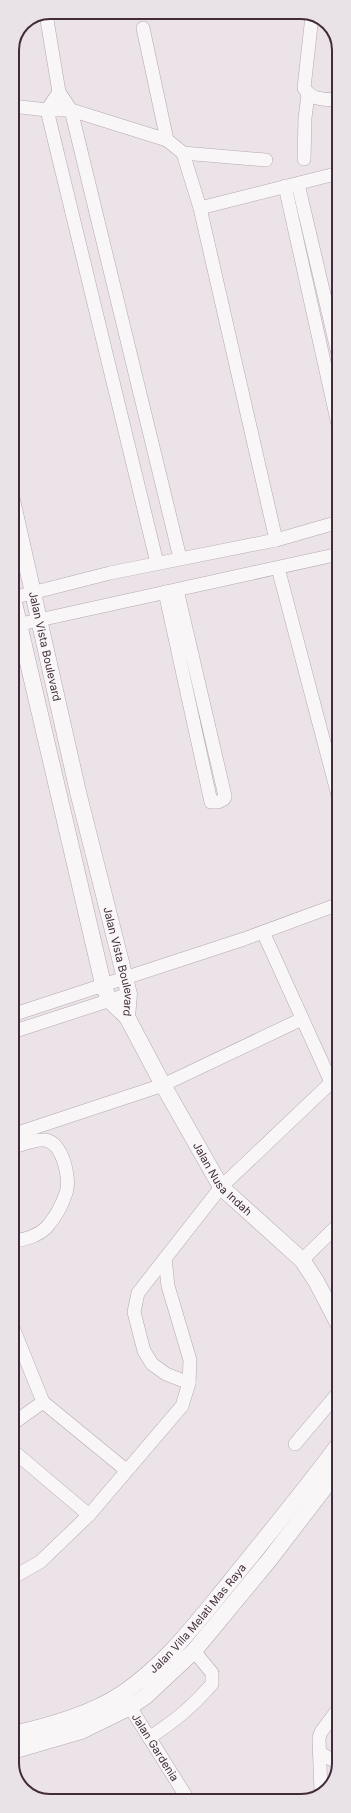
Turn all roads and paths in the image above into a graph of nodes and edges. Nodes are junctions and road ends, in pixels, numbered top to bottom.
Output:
1 (47, 20) edge
2 (311, 21) edge
3 (143, 28) dead end
4 (59, 92) junction
5 (308, 95) junction
6 (332, 100) edge
7 (19, 107) edge
8 (47, 110) junction
9 (71, 110) junction
10 (167, 140) junction
11 (183, 153) junction
12 (304, 159) dead end
13 (266, 160) dead end
14 (332, 175) edge
15 (292, 185) junction
16 (200, 208) junction
17 (109, 268) junction
18 (87, 272) junction
19 (332, 332) edge
20 (332, 393) edge
21 (144, 410) junction
22 (122, 415) junction
23 (332, 524) edge
24 (19, 531) edge
25 (276, 540) junction
26 (332, 556) edge
27 (180, 558) junction
28 (157, 563) junction
29 (278, 568) junction
30 (171, 591) junction
31 (33, 592) junction
32 (19, 595) edge
33 (39, 619) junction
34 (19, 624) edge
35 (19, 637) edge
36 (332, 772) edge
37 (332, 907) edge
38 (263, 932) junction
39 (124, 978) junction
40 (103, 984) junction
41 (129, 994) junction
42 (109, 1000) junction
43 (19, 1013) edge
44 (127, 1017) junction
45 (302, 1019) junction
46 (19, 1030) edge
47 (332, 1074) edge
48 (332, 1082) edge
49 (162, 1085) junction
50 (19, 1133) edge
51 (19, 1146) edge
52 (221, 1187) junction
53 (332, 1231) edge
54 (19, 1240) edge
55 (165, 1258) junction
56 (302, 1260) junction
57 (332, 1311) edge
58 (19, 1342) edge
59 (189, 1383) junction
60 (332, 1400) edge
61 (43, 1402) junction
62 (19, 1419) edge
63 (295, 1444) dead end
64 (332, 1453) edge
65 (19, 1456) edge
66 (126, 1470) junction
67 (332, 1479) edge
68 (89, 1516) junction
69 (19, 1574) edge
70 (194, 1651) junction
71 (126, 1701) junction
72 (332, 1717) edge
73 (19, 1733) edge
74 (149, 1738) junction
75 (19, 1749) edge
76 (319, 1752) junction
77 (332, 1760) edge
78 (321, 1787) edge
79 (185, 1794) edge

1 - 4 street
2 - 5 street
3 - 10 street
4 - 8 street
4 - 9 street
5 - 6 street
5 - 12 street
7 - 8 street
8 - 9 street
8 - 18 street
9 - 10 street
9 - 17 street
10 - 11 street
11 - 13 street
11 - 16 street
14 - 15 street
15 - 16 street
15 - 19 street
15 - 20 street
16 - 25 street
17 - 18 street
17 - 21 street
18 - 22 street
21 - 22 street
21 - 27 street
22 - 28 street
23 - 25 street
24 - 31 street, Jalan Vista Boulevard
25 - 27 street
26 - 29 street
27 - 28 street
28 - 31 street
29 - 30 street
29 - 36 street
30 - 30 street
30 - 33 street
31 - 32 street
31 - 33 street, Jalan Vista Boulevard
33 - 34 street
33 - 39 street, Jalan Vista Boulevard
35 - 40 street, Jalan Vista Boulevard
37 - 38 street
38 - 39 street
38 - 45 street
39 - 40 street
39 - 41 street, Jalan Vista Boulevard
40 - 42 street, Jalan Vista Boulevard
40 - 43 street
41 - 42 street
41 - 44 street, Jalan Vista Boulevard
42 - 44 street, Jalan Vista Boulevard
42 - 46 street
44 - 49 street, Jalan Nusa Indah
45 - 47 street
45 - 49 street
48 - 52 street
49 - 50 street
49 - 52 street, Jalan Nusa Indah
51 - 54 street
52 - 55 street
52 - 56 street, Jalan Nusa Indah
53 - 56 street
55 - 59 street
55 - 59 street
56 - 57 street, Jalan Nusa Indah
58 - 61 street
59 - 66 street
60 - 63 street
61 - 62 street
61 - 66 street
64 - 71 street, Jalan Villa Melati Mas Raya
65 - 68 street
66 - 68 street
67 - 70 street, Jalan Villa Melati Mas Raya
68 - 69 street
70 - 71 street, Jalan Villa Melati Mas Raya
70 - 74 street
71 - 73 street, Jalan Villa Melati Mas Raya
71 - 74 street, Jalan Gardenia
71 - 75 street, Jalan Villa Melati Mas Raya
72 - 76 street
74 - 79 street, Jalan Gardenia
76 - 77 street
76 - 78 street

